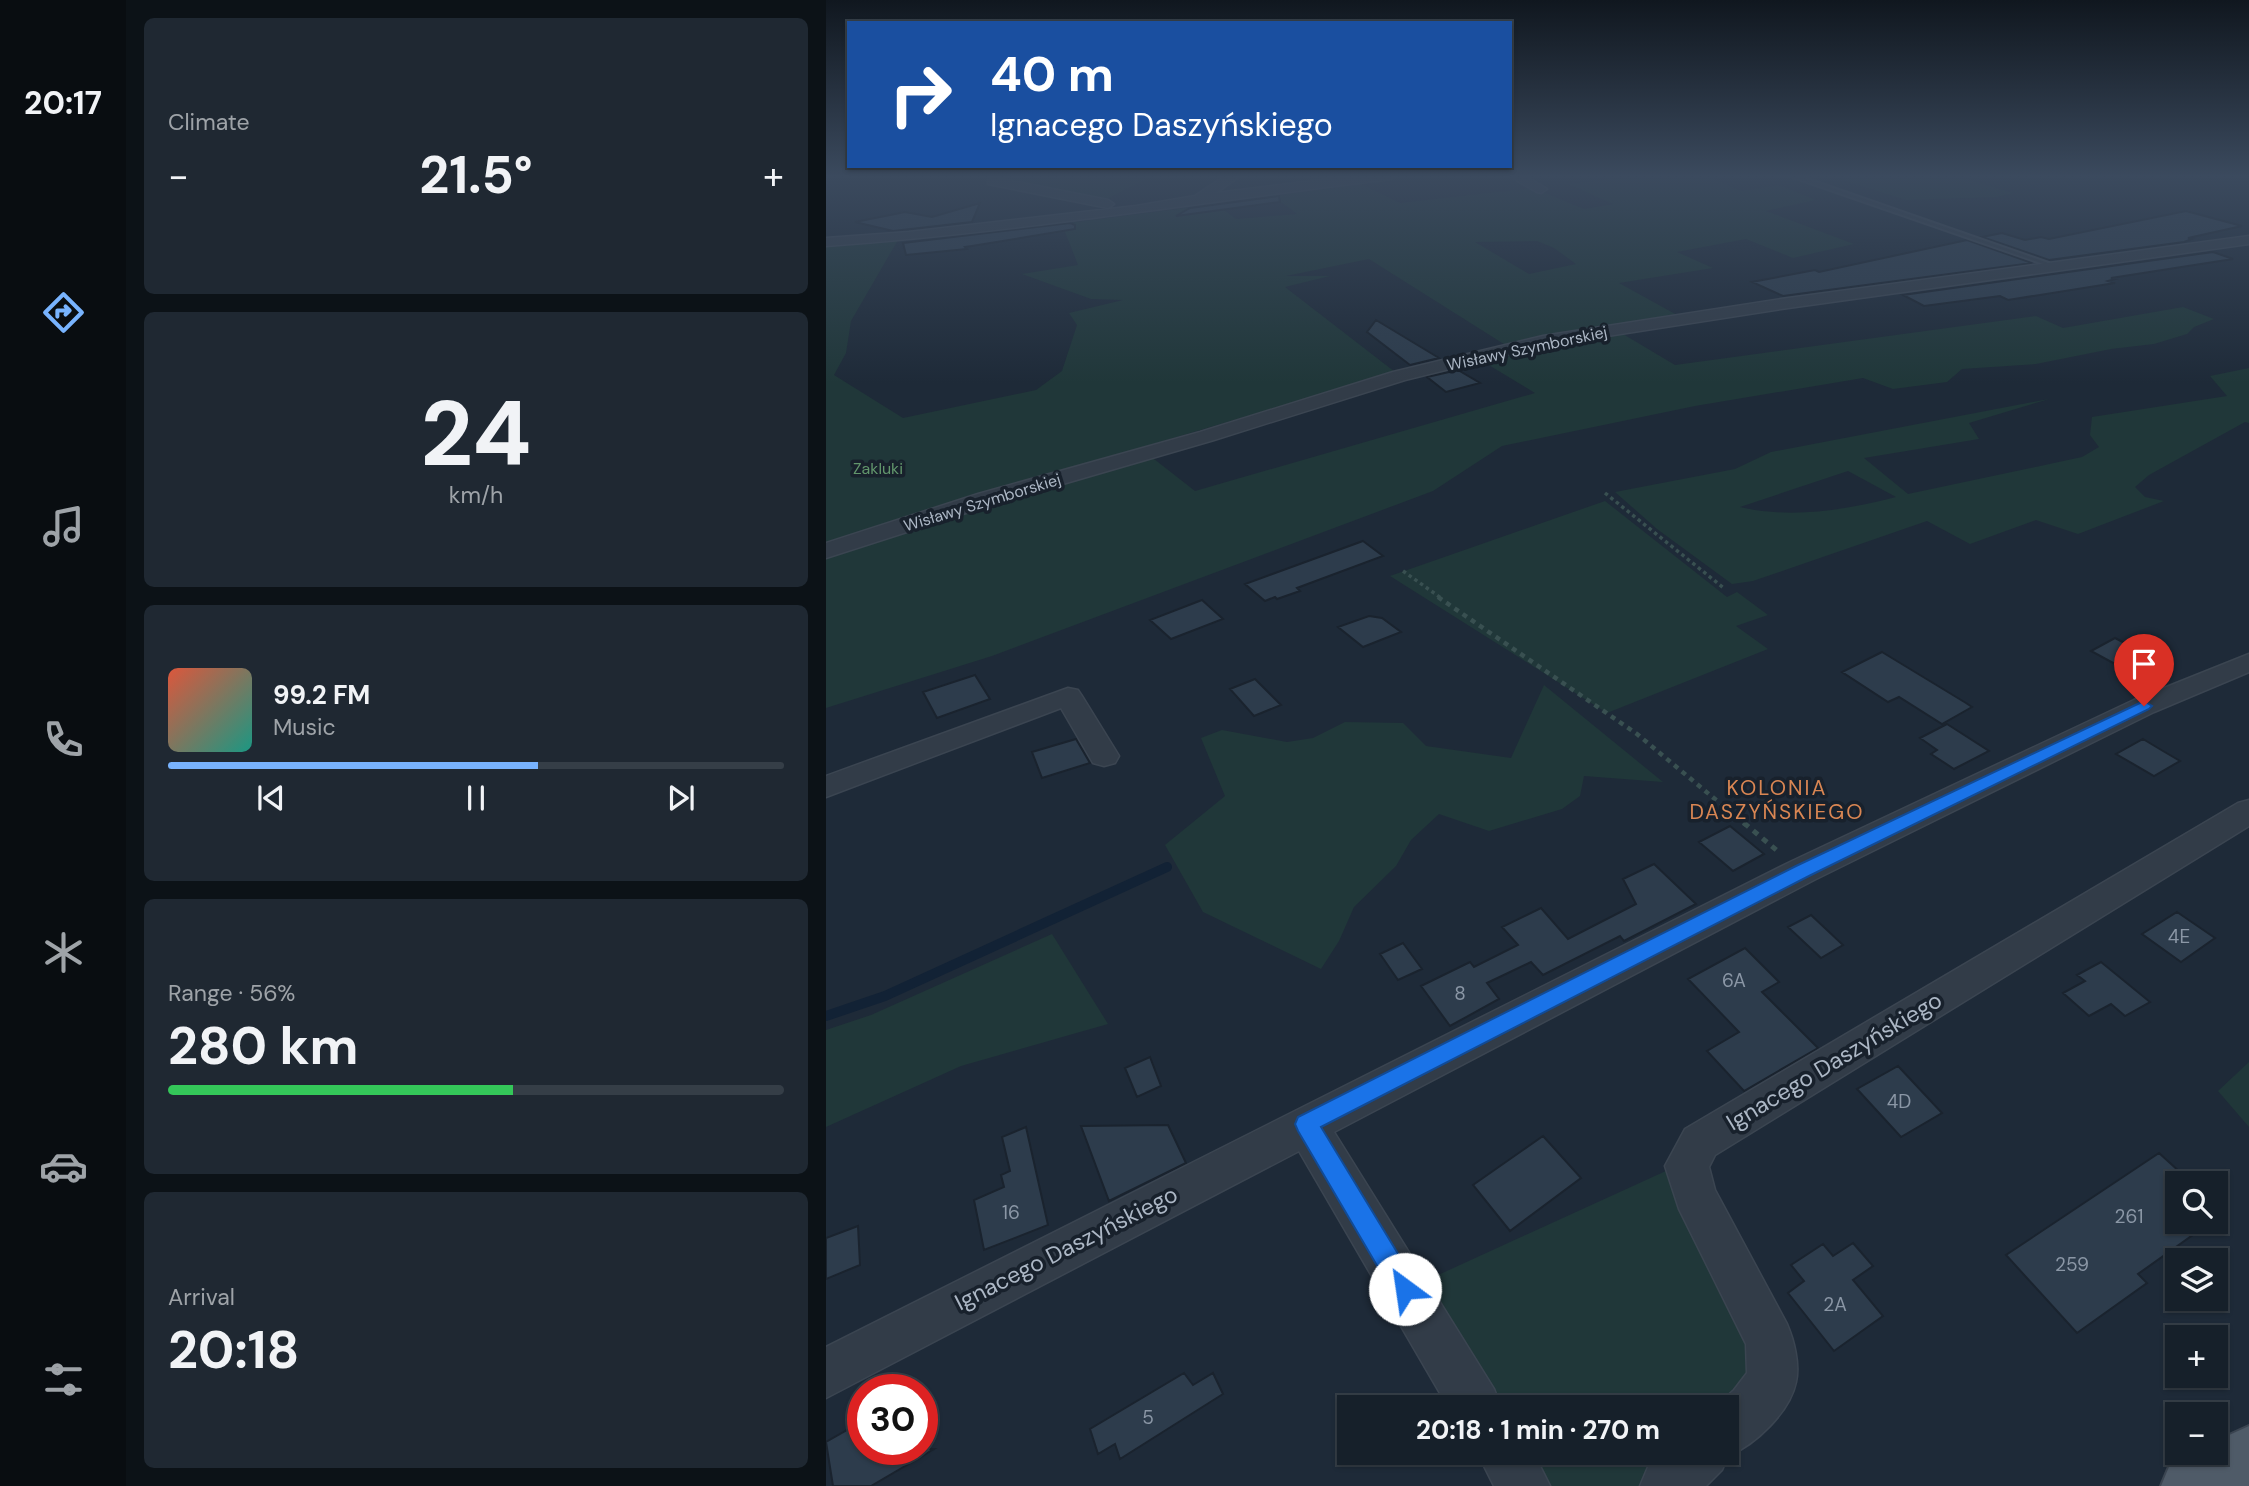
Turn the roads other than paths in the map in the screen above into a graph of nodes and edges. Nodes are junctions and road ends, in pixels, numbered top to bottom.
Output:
1 (1991, 244) edge
2 (2218, 244) edge
3 (2057, 267) junction
4 (826, 551) edge
5 (2249, 662) edge
6 (1104, 756) dead end
7 (826, 787) edge
8 (2249, 811) edge
9 (1306, 1124) junction
10 (826, 1373) edge
11 (1469, 1395) edge
12 (1739, 1420) edge
13 (2249, 1460) edge
14 (1511, 1465) edge
15 (1690, 1465) edge
16 (1523, 1486) edge
17 (1667, 1486) edge
18 (2195, 1486) edge

1 - 3 lane
2 - 3 street, Wisławy Szymborskiej
3 - 4 street, Wisławy Szymborskiej
5 - 9 street, Ignacego Daszyńskiego
6 - 7 street
8 - 12 street, Ignacego Daszyńskiego
9 - 10 street, Ignacego Daszyńskiego
9 - 11 street
13 - 18 main road
14 - 16 street
15 - 17 street

